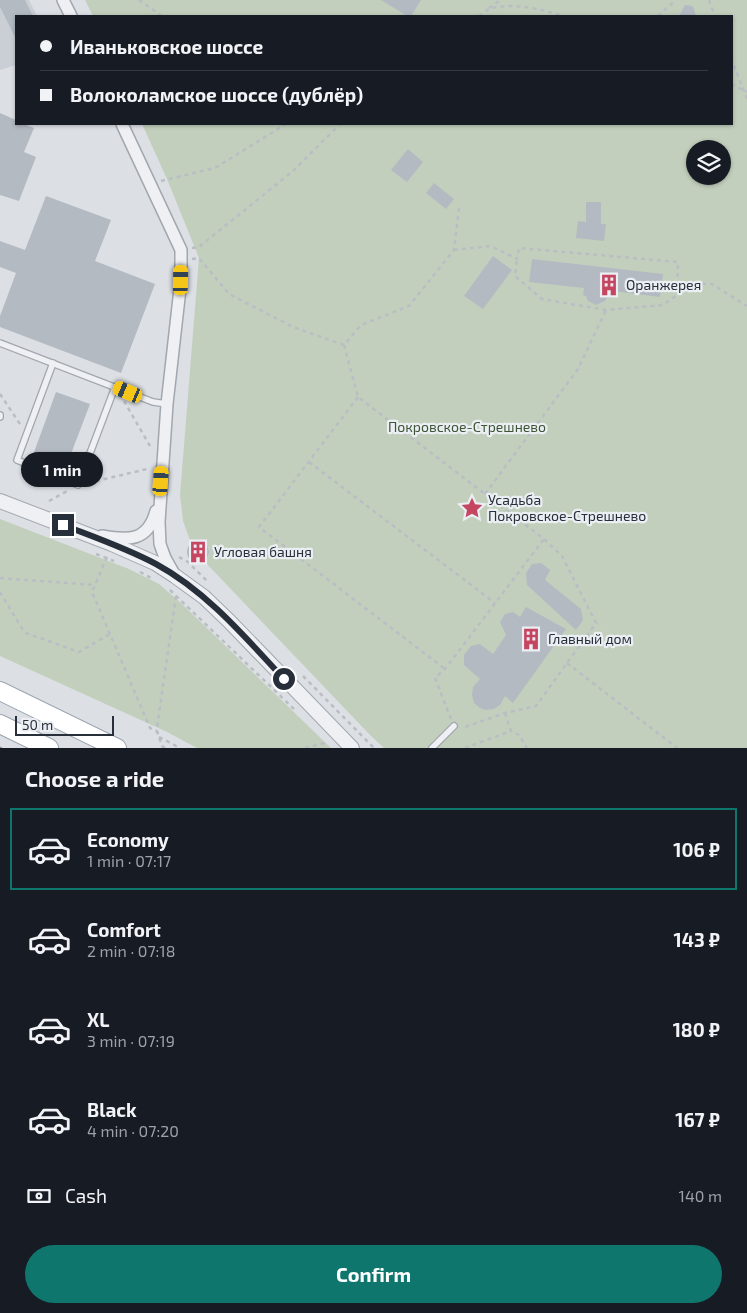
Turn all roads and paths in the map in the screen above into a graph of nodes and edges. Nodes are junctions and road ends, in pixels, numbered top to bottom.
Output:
1 (63, 0) edge
2 (139, 0) edge
3 (501, 0) edge
4 (676, 0) edge
5 (709, 0) edge
6 (488, 9) junction
7 (70, 15) edge
8 (161, 15) edge
9 (480, 15) edge
10 (559, 15) edge
11 (659, 15) edge
12 (715, 15) edge
13 (733, 63) edge
14 (733, 85) edge
15 (743, 90) junction
16 (747, 92) edge
17 (747, 99) edge
18 (122, 125) edge
19 (284, 125) edge
20 (339, 125) edge
21 (167, 179) dead end
22 (459, 208) dead end
23 (181, 250) junction
24 (454, 250) junction
25 (199, 258) dead end
26 (517, 259) junction
27 (678, 283) junction
28 (747, 306) edge
29 (606, 310) junction
30 (0, 343) edge
31 (344, 344) junction
32 (53, 363) junction
33 (115, 387) junction
34 (0, 394) edge
35 (358, 398) junction
36 (166, 404) junction
37 (27, 434) junction
38 (150, 446) dead end
39 (309, 462) junction
40 (148, 469) dead end
41 (78, 485) junction
42 (485, 494) junction
43 (160, 500) junction
44 (49, 501) dead end
45 (0, 502) edge
46 (76, 530) junction
47 (544, 539) junction
48 (106, 558) dead end
49 (121, 564) dead end
50 (136, 570) dead end
51 (175, 576) junction
52 (0, 578) edge
53 (158, 582) dead end
54 (167, 587) dead end
55 (0, 592) edge
56 (176, 596) junction
57 (495, 603) junction
58 (110, 634) junction
59 (567, 663) junction
60 (445, 669) junction
61 (0, 691) edge
62 (505, 713) junction
63 (299, 714) dead end
64 (0, 724) edge
65 (454, 726) junction
66 (158, 730) junction
67 (511, 731) junction
68 (159, 737) junction
69 (328, 742) dead end
70 (49, 748) edge
71 (117, 748) edge
72 (165, 748) edge
73 (180, 748) edge
74 (305, 748) edge
75 (352, 748) edge
76 (432, 748) edge
77 (465, 748) edge
78 (527, 748) edge
79 (677, 748) edge

1 - 7 street
2 - 8 path
3 - 6 path
4 - 11 path
5 - 12 path
6 - 9 path
6 - 10 path
13 - 15 path
14 - 15 path
15 - 16 path
15 - 17 path
18 - 23 street
19 - 21 path
20 - 23 path
22 - 24 path
23 - 36 street
24 - 26 path
24 - 31 path
25 - 31 path
26 - 27 path
26 - 29 path
27 - 28 path
27 - 29 path
29 - 42 path
30 - 32 lane
31 - 35 path
32 - 33 lane
32 - 37 lane
33 - 36 lane
33 - 38 path
33 - 41 lane
34 - 37 path
35 - 39 path
35 - 42 path
36 - 43 street
37 - 41 lane
39 - 57 path
39 - 60 path
40 - 41 path
41 - 44 path
42 - 47 path
43 - 46 street
43 - 51 street
45 - 46 street
46 - 51 street
47 - 57 path
47 - 59 path
48 - 49 path
50 - 53 path
51 - 75 street
52 - 58 path
54 - 56 path
55 - 58 path
56 - 63 path
56 - 66 path
57 - 60 path
58 - 66 path
59 - 62 path
59 - 79 path
60 - 65 path
61 - 71 main road
62 - 65 path
62 - 67 path
64 - 70 main road
65 - 76 lane
66 - 68 path
67 - 77 path
67 - 78 path
68 - 72 path
68 - 73 path
69 - 74 path

